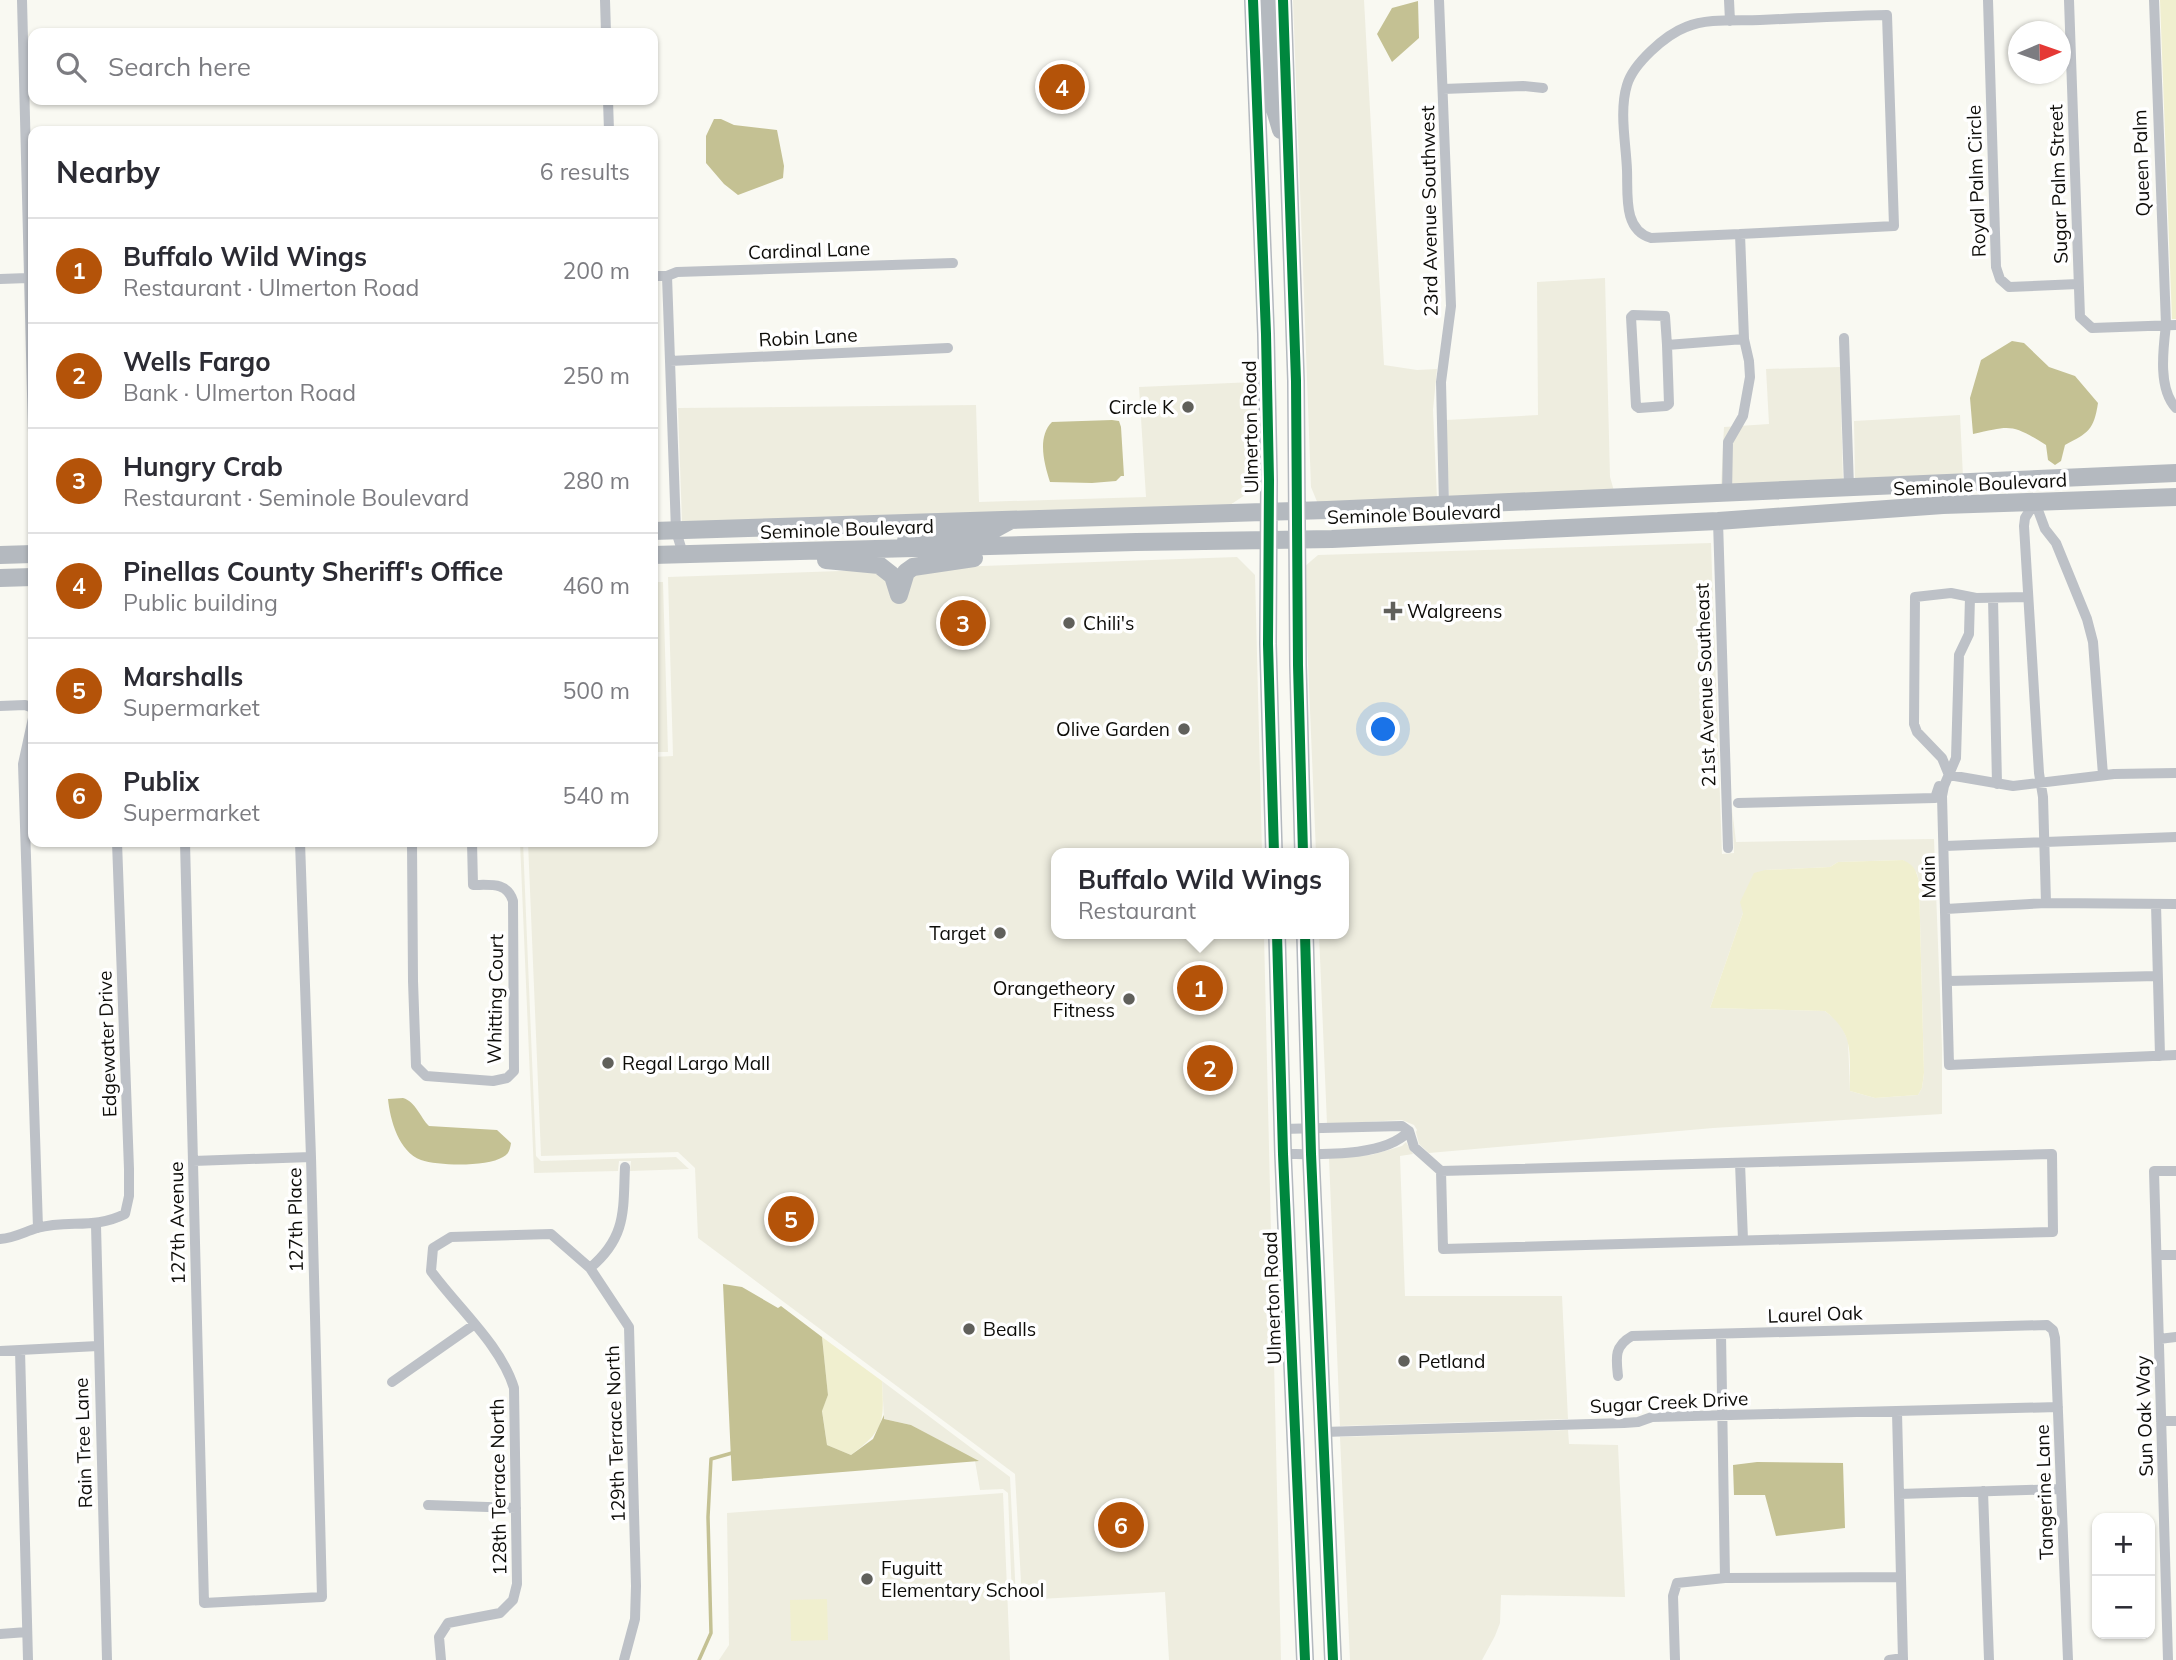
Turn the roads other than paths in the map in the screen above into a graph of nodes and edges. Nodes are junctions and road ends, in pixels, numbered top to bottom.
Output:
1 (22, 0) edge
2 (605, 0) edge
3 (1253, 0) edge
4 (1268, 0) edge
5 (1283, 0) edge
6 (1439, 0) edge
7 (1729, 0) edge
8 (1988, 0) edge
9 (2070, 0) edge
10 (2154, 0) edge
11 (1730, 21) junction
12 (606, 28) edge
13 (1543, 88) dead end
14 (1443, 89) junction
15 (608, 105) edge
16 (610, 126) edge
17 (1289, 154) junction
18 (1740, 234) junction
19 (953, 263) dead end
20 (658, 276) edge
21 (667, 276) junction
22 (28, 278) joint
23 (0, 279) edge
24 (2078, 284) junction
25 (2171, 325) edge
26 (1844, 338) dead end
27 (1744, 339) junction
28 (1667, 345) junction
29 (948, 348) dead end
30 (670, 361) junction
31 (2176, 408) edge
32 (2176, 473) edge
33 (2125, 475) junction
34 (2012, 480) junction
35 (1849, 488) junction
36 (1727, 494) junction
37 (2176, 497) edge
38 (2035, 502) junction
39 (1444, 505) junction
40 (1943, 505) junction
41 (1298, 510) junction
42 (1269, 511) junction
43 (1795, 515) junction
44 (1013, 519) junction
45 (1718, 521) junction
46 (658, 531) edge
47 (676, 531) junction
48 (1269, 540) junction
49 (1298, 540) junction
50 (1068, 544) junction
51 (887, 549) junction
52 (747, 553) junction
53 (28, 554) edge
54 (682, 554) junction
55 (0, 555) edge
56 (658, 555) edge
57 (28, 577) edge
58 (0, 578) edge
59 (1970, 597) junction
60 (2028, 597) junction
61 (1993, 598) junction
62 (0, 706) edge
63 (28, 706) edge
64 (28, 741) edge
65 (2176, 773) edge
66 (1950, 775) junction
67 (2103, 775) junction
68 (2041, 782) junction
69 (1997, 784) junction
70 (1738, 803) dead end
71 (2176, 837) edge
72 (2045, 842) junction
73 (1945, 846) junction
74 (117, 847) edge
75 (186, 847) edge
76 (300, 847) edge
77 (412, 847) edge
78 (472, 847) edge
79 (1274, 848) edge
80 (1303, 848) edge
81 (1728, 848) dead end
82 (2046, 903) junction
83 (2156, 904) junction
84 (2176, 904) edge
85 (1946, 909) junction
86 (1277, 939) edge
87 (1305, 939) edge
88 (2157, 976) junction
89 (1948, 981) junction
90 (2176, 1055) edge
91 (2160, 1056) junction
92 (1282, 1129) junction
93 (1311, 1130) junction
94 (1409, 1131) junction
95 (1283, 1154) junction
96 (1311, 1154) junction
97 (311, 1157) junction
98 (193, 1161) junction
99 (1740, 1163) junction
100 (625, 1167) dead end
101 (1441, 1171) junction
102 (2176, 1171) edge
103 (96, 1224) junction
104 (38, 1228) junction
105 (551, 1234) joint
106 (0, 1239) edge
107 (1743, 1240) junction
108 (2157, 1255) junction
109 (2176, 1255) edge
110 (590, 1268) junction
111 (475, 1324) junction
112 (2047, 1325) joint
113 (1721, 1334) junction
114 (2176, 1338) edge
115 (2159, 1339) junction
116 (98, 1346) junction
117 (20, 1350) junction
118 (0, 1351) edge
119 (1618, 1377) dead end
120 (392, 1382) dead end
121 (2058, 1407) junction
122 (1897, 1412) junction
123 (1723, 1416) junction
124 (2161, 1421) junction
125 (2176, 1421) edge
126 (1323, 1432) junction
127 (2061, 1489) junction
128 (1983, 1491) junction
129 (1899, 1494) junction
130 (2169, 1504) edge
131 (428, 1505) dead end
132 (516, 1508) junction
133 (1901, 1577) junction
134 (1725, 1578) junction
135 (2171, 1586) edge
136 (204, 1603) joint
137 (27, 1632) junction
138 (0, 1634) edge
139 (1903, 1659) edge
140 (28, 1660) edge
141 (107, 1660) edge
142 (441, 1660) edge
143 (624, 1660) edge
144 (1305, 1660) edge
145 (1333, 1660) edge
146 (1675, 1660) edge
147 (1889, 1660) edge
148 (1989, 1660) edge
149 (2068, 1660) edge
150 (2168, 1660) edge

1 - 22 street
2 - 12 street
3 - 42 main road, Ulmerton Road
4 - 17 main road
5 - 17 main road
6 - 14 street, 23rd Avenue Southwest
7 - 11 street
8 - 24 street, Royal Palm Circle
9 - 24 street, Sugar Palm Street
10 - 25 street, Queen Palm
11 - 18 street
11 - 18 street
13 - 14 street
14 - 39 street, 23rd Avenue Southwest
15 - 16 street
17 - 41 main road
18 - 27 street
19 - 21 street, Cardinal Lane
20 - 21 street, Cardinal Lane
21 - 30 street
22 - 23 street
24 - 25 street
25 - 31 street
26 - 35 street
27 - 28 street
27 - 36 street
28 - 28 street
29 - 30 street, Robin Lane
30 - 47 street
32 - 33 main road, Seminole Boulevard
33 - 34 main road, Seminole Boulevard
33 - 38 main road
34 - 35 main road, Seminole Boulevard
34 - 40 main road
35 - 36 main road, Seminole Boulevard
35 - 43 main road
36 - 39 main road, Seminole Boulevard
36 - 45 main road
37 - 38 main road, Seminole Boulevard
38 - 40 main road, Seminole Boulevard
38 - 60 street
38 - 67 street
39 - 41 main road, Seminole Boulevard
40 - 43 main road, Seminole Boulevard
41 - 42 main road, Seminole Boulevard
41 - 49 main road
42 - 44 main road, Seminole Boulevard
42 - 48 main road, Ulmerton Road
43 - 45 main road, Seminole Boulevard
44 - 47 main road, Seminole Boulevard
44 - 51 main road
45 - 49 main road, Seminole Boulevard
45 - 81 street, 21st Avenue Southeast
46 - 47 main road, Seminole Boulevard
47 - 54 street
48 - 49 main road, Seminole Boulevard
48 - 50 main road, Seminole Boulevard
48 - 79 main road, Ulmerton Road
49 - 80 main road
50 - 51 main road, Seminole Boulevard
50 - 52 main road
51 - 52 main road, Seminole Boulevard
52 - 54 main road, Seminole Boulevard
53 - 55 main road
54 - 56 main road, Seminole Boulevard
57 - 58 main road
59 - 61 street
59 - 66 street, Main
59 - 66 street
60 - 61 street
60 - 68 street
61 - 69 street
62 - 63 street
64 - 104 street
65 - 67 street
66 - 69 street
66 - 70 street
66 - 73 street, Main
67 - 68 street
68 - 69 street
68 - 72 street
71 - 72 street
72 - 73 street
72 - 82 street
73 - 85 street, Main
74 - 103 street, Edgewater Drive
75 - 98 street, 127th Avenue
76 - 97 street, 127th Place
77 - 78 street, Whitting Court
82 - 83 street
82 - 85 street
83 - 84 street
83 - 88 street
85 - 89 street, Main
86 - 92 main road, Ulmerton Road
87 - 93 main road
88 - 89 street
88 - 91 street
89 - 91 street, Main
90 - 91 street
92 - 93 street
92 - 95 main road, Ulmerton Road
93 - 94 street
93 - 96 main road
94 - 96 street
94 - 101 street
95 - 96 street
95 - 144 main road, Ulmerton Road
96 - 126 main road
97 - 98 street
97 - 136 street, 127th Place
98 - 136 street, 127th Avenue
99 - 101 street
99 - 107 street
99 - 107 street
100 - 110 street
101 - 107 street
102 - 108 street, Sun Oak Way
103 - 104 street
103 - 116 street, Rain Tree Lane
104 - 106 street
105 - 110 street, 129th Terrace North
105 - 111 street, 128th Terrace North
108 - 109 street
108 - 115 street, Sun Oak Way
110 - 143 street, 129th Terrace North
111 - 120 street
111 - 132 street, 128th Terrace North
112 - 113 street, Laurel Oak
112 - 121 street, Tangerine Lane
113 - 119 street, Laurel Oak
113 - 123 street
114 - 115 street
115 - 124 street, Sun Oak Way
116 - 117 street
116 - 141 street, Rain Tree Lane
117 - 118 street
117 - 137 street
121 - 122 street, Sugar Creek Drive
121 - 127 street, Tangerine Lane
122 - 123 street, Sugar Creek Drive
122 - 129 street
123 - 126 street, Sugar Creek Drive
123 - 134 street
124 - 125 street
124 - 130 street, Sun Oak Way
126 - 145 main road
127 - 128 street
127 - 149 street, Tangerine Lane
128 - 129 street
128 - 148 street
129 - 133 street
130 - 135 street, Sun Oak Way
131 - 132 street
132 - 142 street, 128th Terrace North
133 - 134 street
133 - 139 street
134 - 146 street
135 - 150 street, Sun Oak Way
137 - 138 street
137 - 140 street
139 - 147 street

